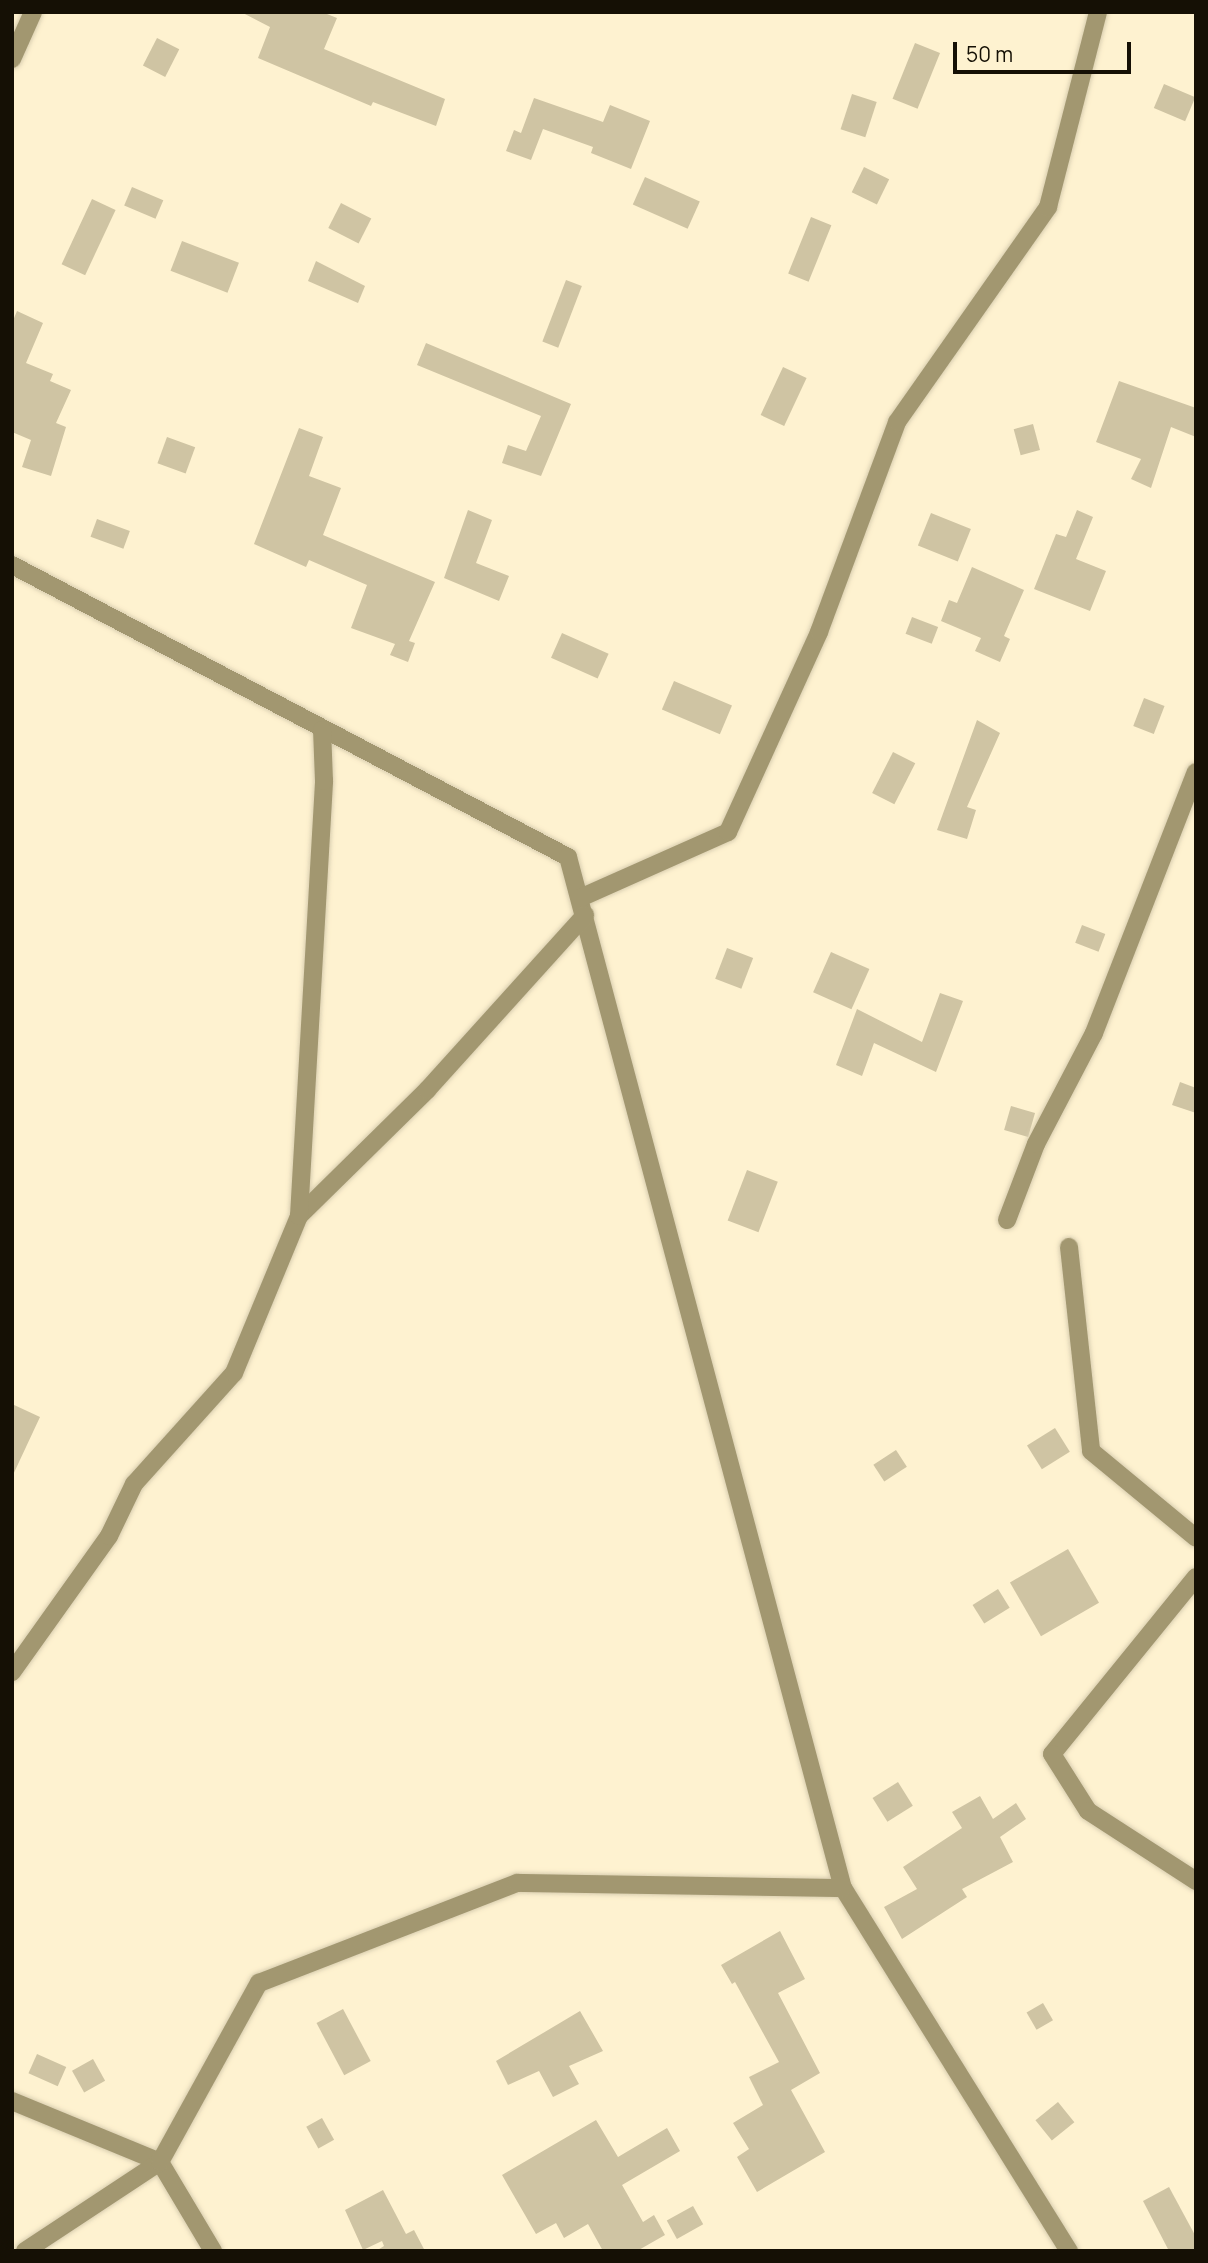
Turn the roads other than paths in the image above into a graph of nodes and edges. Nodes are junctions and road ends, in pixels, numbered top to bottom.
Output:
1 (33, 12) edge
2 (1098, 12) edge
3 (12, 59) edge
4 (12, 565) edge
5 (322, 730) junction
6 (1196, 772) edge
7 (582, 907) junction
8 (299, 1216) junction
9 (1007, 1220) dead end
10 (1069, 1247) dead end
11 (1196, 1538) edge
12 (1196, 1577) edge
13 (12, 1672) edge
14 (1196, 1881) edge
15 (844, 1888) junction
16 (12, 2101) edge
17 (160, 2162) junction
18 (25, 2251) edge
19 (213, 2251) edge
20 (1069, 2251) edge

1 - 3 street
2 - 7 street
4 - 5 street
5 - 7 street
5 - 8 street
6 - 9 street
7 - 8 street
7 - 15 street
8 - 13 street
10 - 11 street
12 - 14 street
15 - 17 street
15 - 20 street
16 - 17 street
17 - 18 street
17 - 19 street

